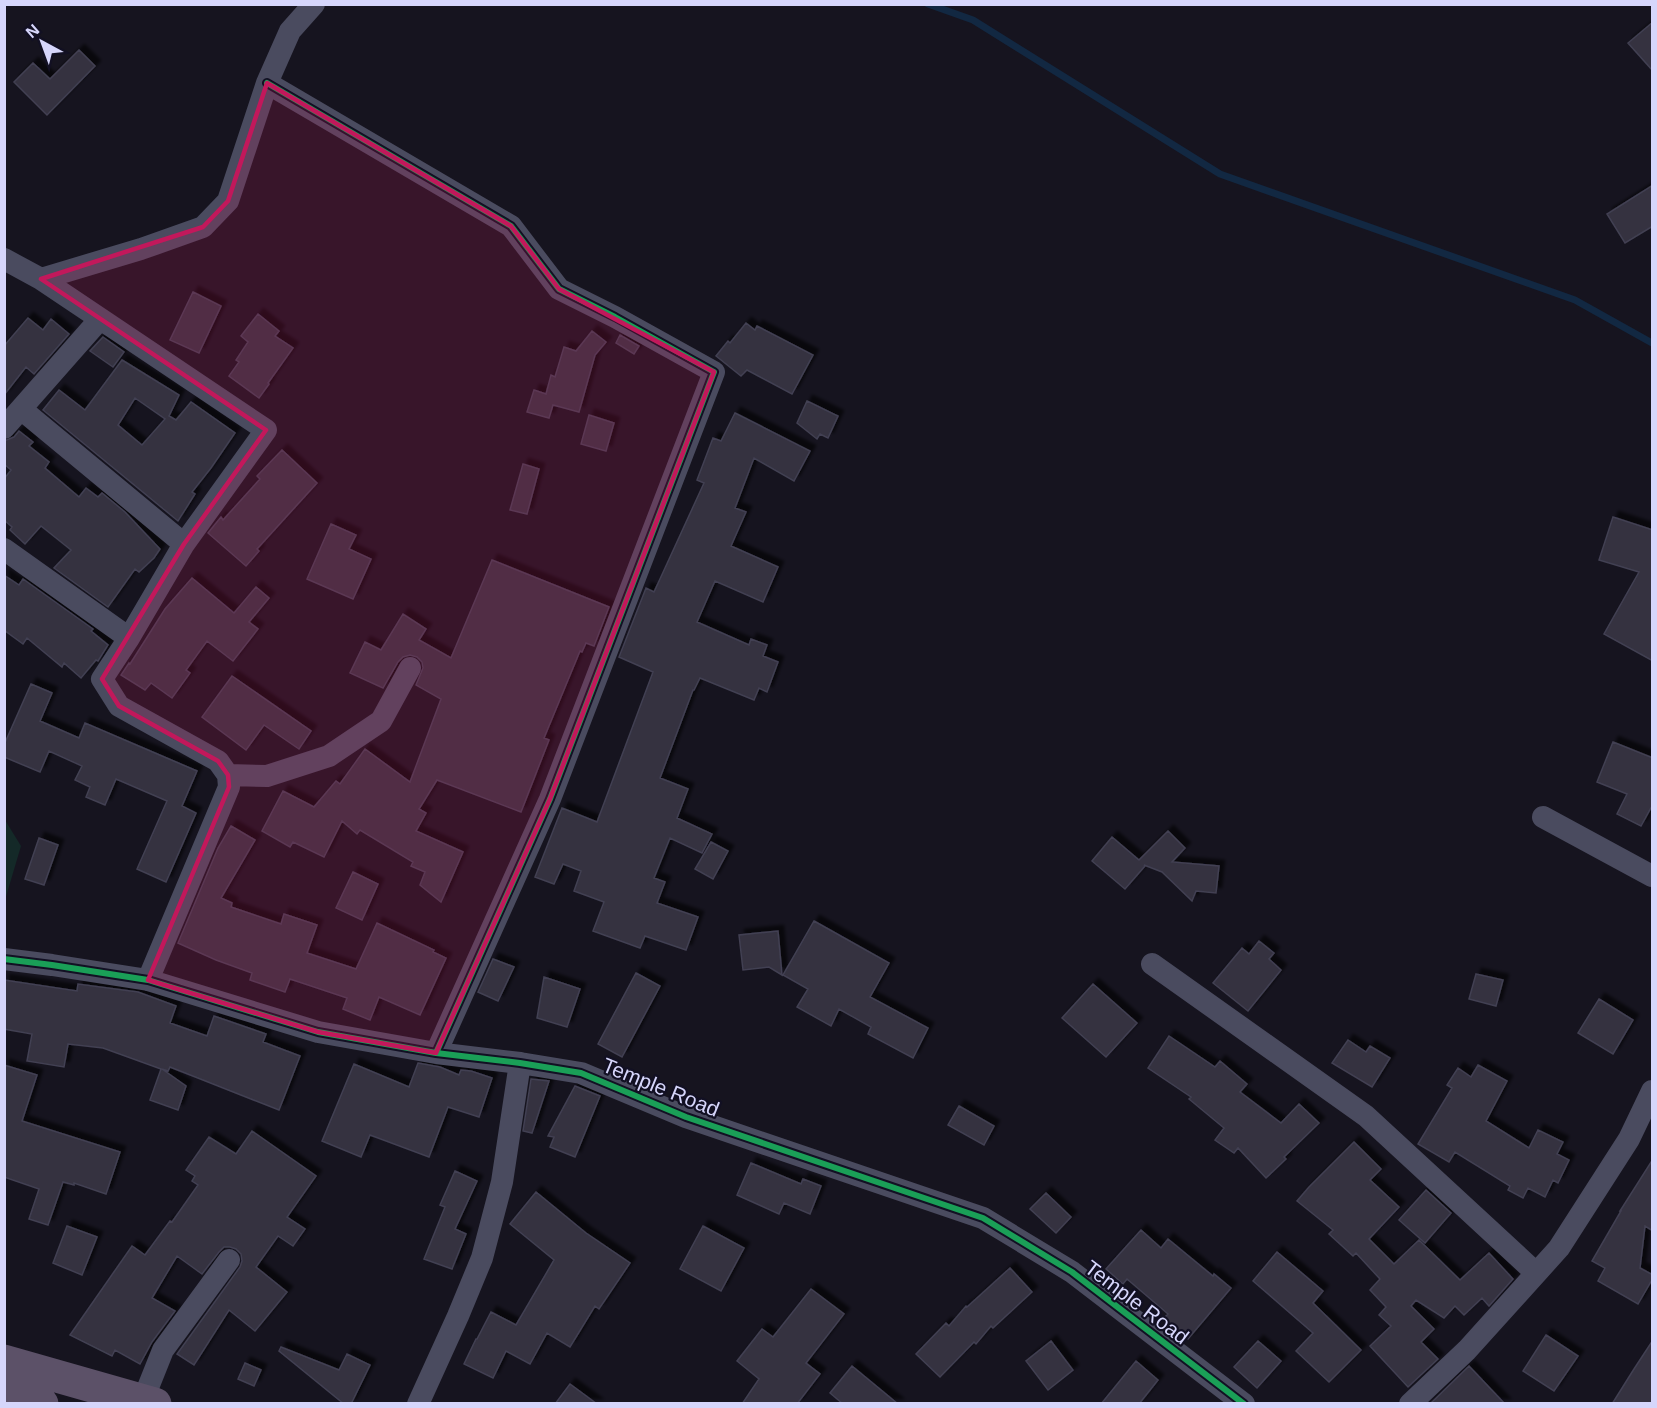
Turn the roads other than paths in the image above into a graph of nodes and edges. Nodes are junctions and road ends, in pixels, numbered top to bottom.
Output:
1 (301, 9) edge
2 (267, 83) junction
3 (4, 259) edge
4 (41, 279) junction
5 (100, 319) junction
6 (21, 409) junction
7 (4, 428) edge
8 (183, 544) junction
9 (4, 549) edge
10 (129, 638) junction
11 (410, 668) dead end
12 (228, 775) junction
13 (1543, 817) dead end
14 (1653, 876) edge
15 (4, 960) edge
16 (1152, 964) dead end
17 (148, 980) junction
18 (436, 1053) junction
19 (520, 1063) junction
20 (1653, 1092) edge
21 (230, 1260) dead end
22 (1536, 1273) junction
23 (4, 1361) edge
24 (4, 1393) edge
25 (149, 1402) edge
26 (42, 1404) edge
27 (418, 1404) edge
28 (1244, 1404) edge
29 (1410, 1404) edge

1 - 2 street
2 - 4 street
2 - 18 street
3 - 4 street
4 - 5 street
5 - 6 street
5 - 8 street
6 - 7 street
6 - 8 street
8 - 10 street
9 - 10 street
10 - 12 street
11 - 12 street
12 - 17 street
13 - 14 street
15 - 17 street, Temple Road
16 - 22 street
17 - 18 street, Temple Road
18 - 19 street, Temple Road
19 - 27 street
19 - 28 street, Temple Road
20 - 22 street
21 - 25 street
22 - 29 street
23 - 25 highway
24 - 26 highway

